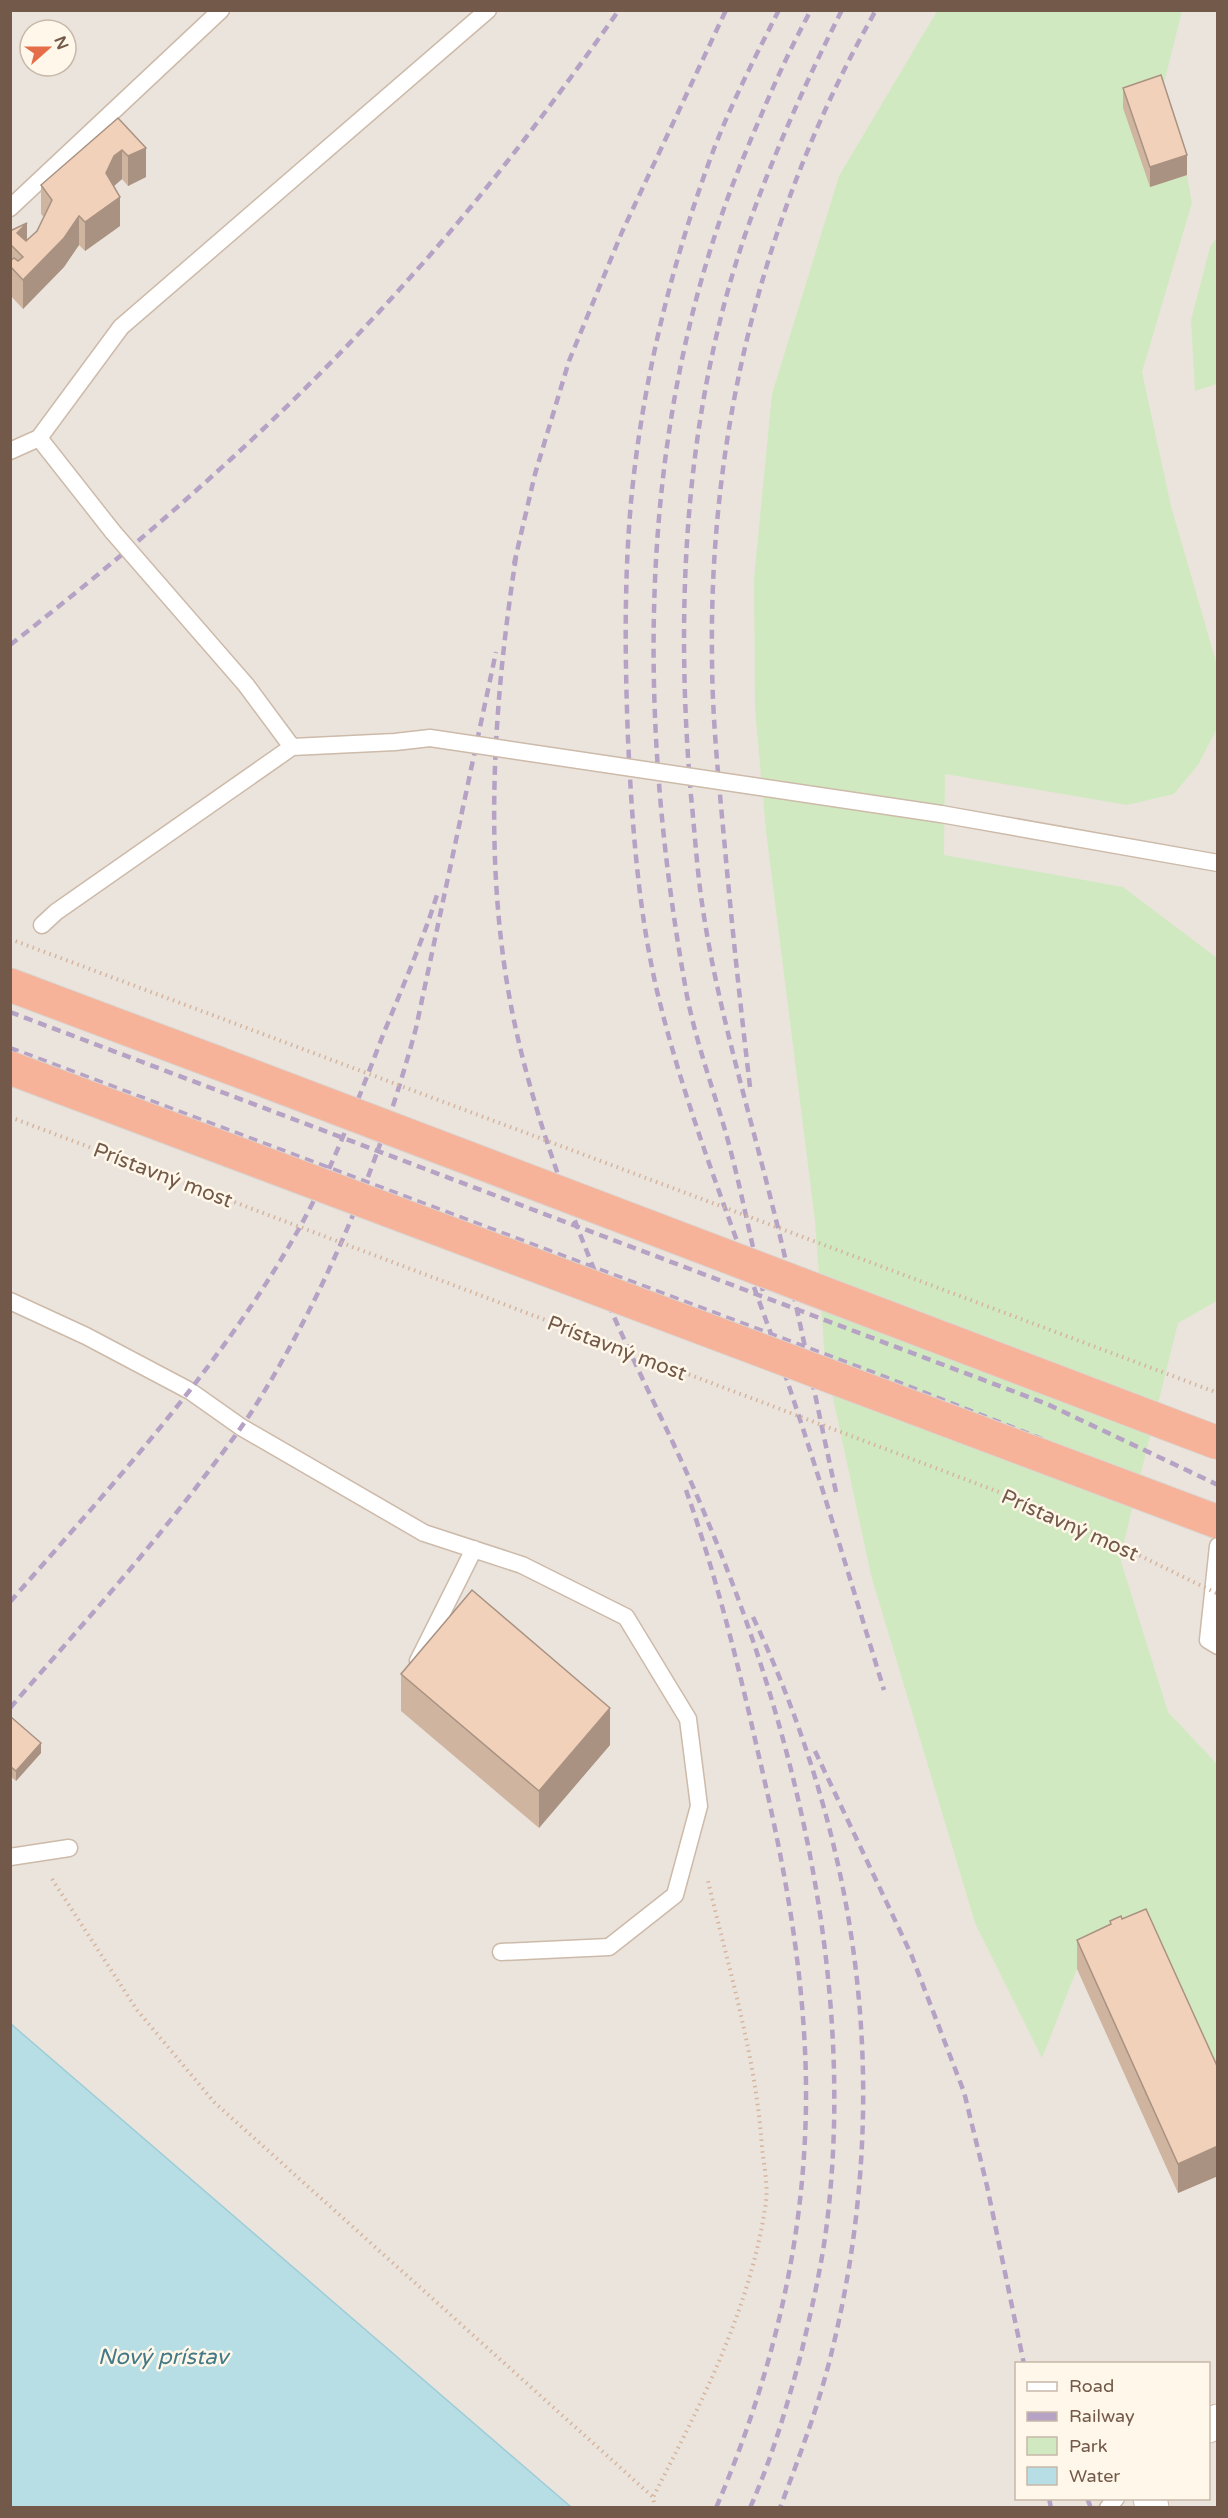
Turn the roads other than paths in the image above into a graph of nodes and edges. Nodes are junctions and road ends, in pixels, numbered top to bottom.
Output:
1 (221, 10) edge
2 (488, 10) edge
3 (10, 208) edge
4 (39, 438) junction
5 (10, 451) edge
6 (292, 747) junction
7 (1218, 863) edge
8 (42, 925) dead end
9 (10, 985) edge
10 (10, 1068) edge
11 (10, 1300) edge
12 (1218, 1443) edge
13 (1218, 1522) edge
14 (1218, 1546) edge
15 (474, 1549) junction
16 (1218, 1646) edge
17 (418, 1661) edge
18 (69, 1848) dead end
19 (10, 1857) edge
20 (501, 1952) dead end

1 - 3 lane
2 - 4 lane
4 - 5 lane
4 - 6 lane, bridge
6 - 7 lane, bridge
6 - 8 lane
9 - 12 highway, bridge
10 - 13 highway, bridge
11 - 15 lane
14 - 16 lane
15 - 17 lane
15 - 20 lane
18 - 19 lane

